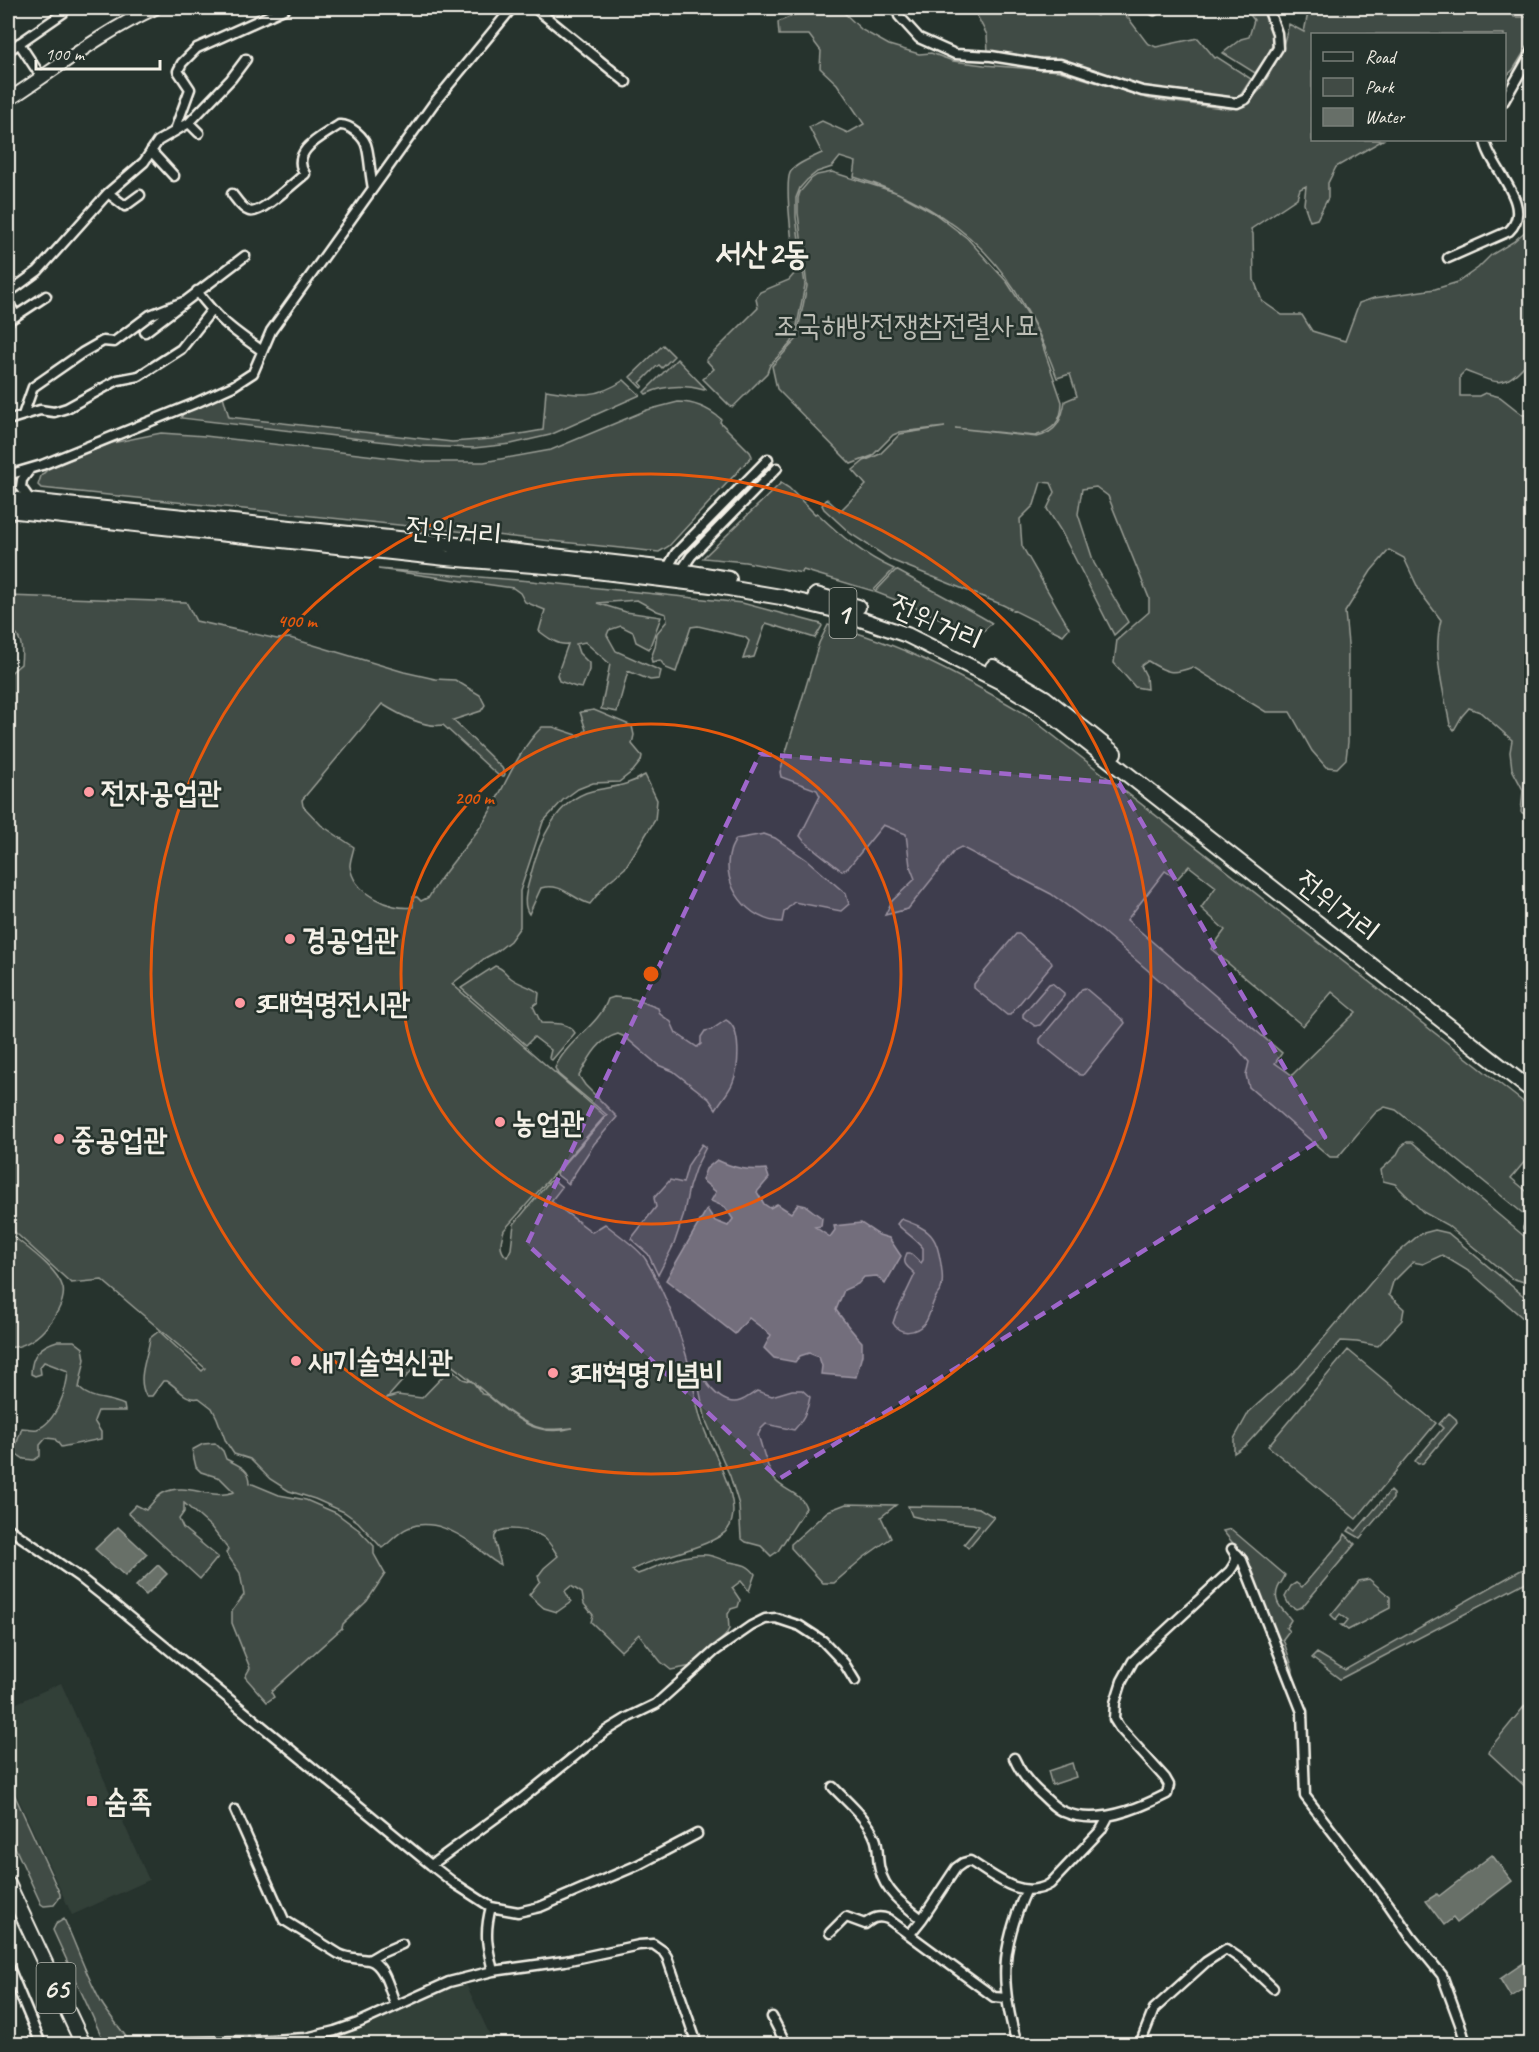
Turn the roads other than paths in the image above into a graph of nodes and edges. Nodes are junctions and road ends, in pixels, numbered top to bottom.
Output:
1 (154, 8) edge
2 (286, 8) edge
3 (513, 8) edge
4 (535, 8) edge
5 (897, 8) edge
6 (1268, 8) edge
7 (136, 11) edge
8 (63, 13) dead end
9 (19, 43) junction
10 (8, 51) edge
11 (1532, 52) edge
12 (246, 59) dead end
13 (42, 78) junction
14 (626, 82) dead end
15 (1506, 97) edge
16 (8, 100) edge
17 (189, 123) junction
18 (175, 130) junction
19 (199, 133) dead end
20 (1485, 141) edge
21 (151, 152) junction
22 (174, 176) dead end
23 (373, 188) junction
24 (108, 193) junction
25 (232, 194) dead end
26 (140, 195) dead end
27 (245, 256) dead end
28 (1448, 258) dead end
29 (197, 291) junction
30 (8, 293) edge
31 (46, 297) dead end
32 (8, 302) edge
33 (183, 302) junction
34 (211, 311) junction
35 (16, 315) junction
36 (8, 321) edge
37 (145, 332) dead end
38 (261, 350) junction
39 (23, 415) junction
40 (8, 420) edge
41 (768, 459) dead end
42 (777, 468) dead end
43 (30, 469) junction
44 (8, 475) edge
45 (8, 500) edge
46 (31, 502) junction
47 (8, 510) edge
48 (667, 569) junction
49 (681, 571) junction
50 (1532, 1080) edge
51 (1532, 1091) edge
52 (1532, 1218) edge
53 (1532, 1231) edge
54 (8, 1527) edge
55 (855, 1681) dead end
56 (1014, 1758) dead end
57 (833, 1787) dead end
58 (235, 1810) dead end
59 (1108, 1818) junction
60 (697, 1834) dead end
61 (431, 1866) junction
62 (8, 1884) edge
63 (1026, 1891) junction
64 (491, 1907) junction
65 (922, 1919) junction
66 (830, 1933) dead end
67 (910, 1934) junction
68 (402, 1944) dead end
69 (369, 1960) junction
70 (8, 1965) edge
71 (493, 1971) junction
72 (1273, 1988) dead end
73 (1006, 1998) junction
74 (396, 2006) junction
75 (772, 2017) dead end
76 (183, 2042) dead end
77 (41, 2044) edge
78 (83, 2044) edge
79 (697, 2044) edge
80 (784, 2044) edge
81 (1017, 2044) edge
82 (1140, 2044) edge
83 (1466, 2044) edge

1 - 7 street
2 - 18 street
3 - 23 street
4 - 14 street
5 - 6 street
7 - 13 street
8 - 9 street
9 - 10 street
9 - 13 street
11 - 15 street
12 - 17 street
13 - 16 street
17 - 18 street
17 - 19 street
18 - 21 street
20 - 28 street
21 - 22 street
21 - 24 street
23 - 25 street
23 - 38 street
24 - 26 street
24 - 30 street
27 - 29 street
29 - 33 street
29 - 34 street
31 - 35 street
32 - 35 street
33 - 37 street
33 - 39 street
34 - 38 street
34 - 39 street
35 - 36 street
38 - 43 street
39 - 40 street
41 - 48 street
42 - 49 street
43 - 44 street
43 - 46 street
45 - 46 main road, 전위거리 / 1
46 - 48 main road, 전위거리 / 1
47 - 51 main road, 전위거리 / 1
48 - 49 main road, 전위거리 / 1
49 - 50 main road, 전위거리 / 1
52 - 53 street
54 - 61 street
55 - 61 street
56 - 59 street
57 - 65 street
58 - 69 street
59 - 63 street
59 - 83 street
60 - 64 street
61 - 64 street
62 - 78 main road, 65
63 - 65 street
63 - 73 street
64 - 71 street
65 - 67 street
66 - 67 street
67 - 73 street
68 - 69 street
69 - 74 street
70 - 77 street
71 - 74 street
71 - 79 street
72 - 82 street
73 - 81 street
74 - 76 street
75 - 80 street

